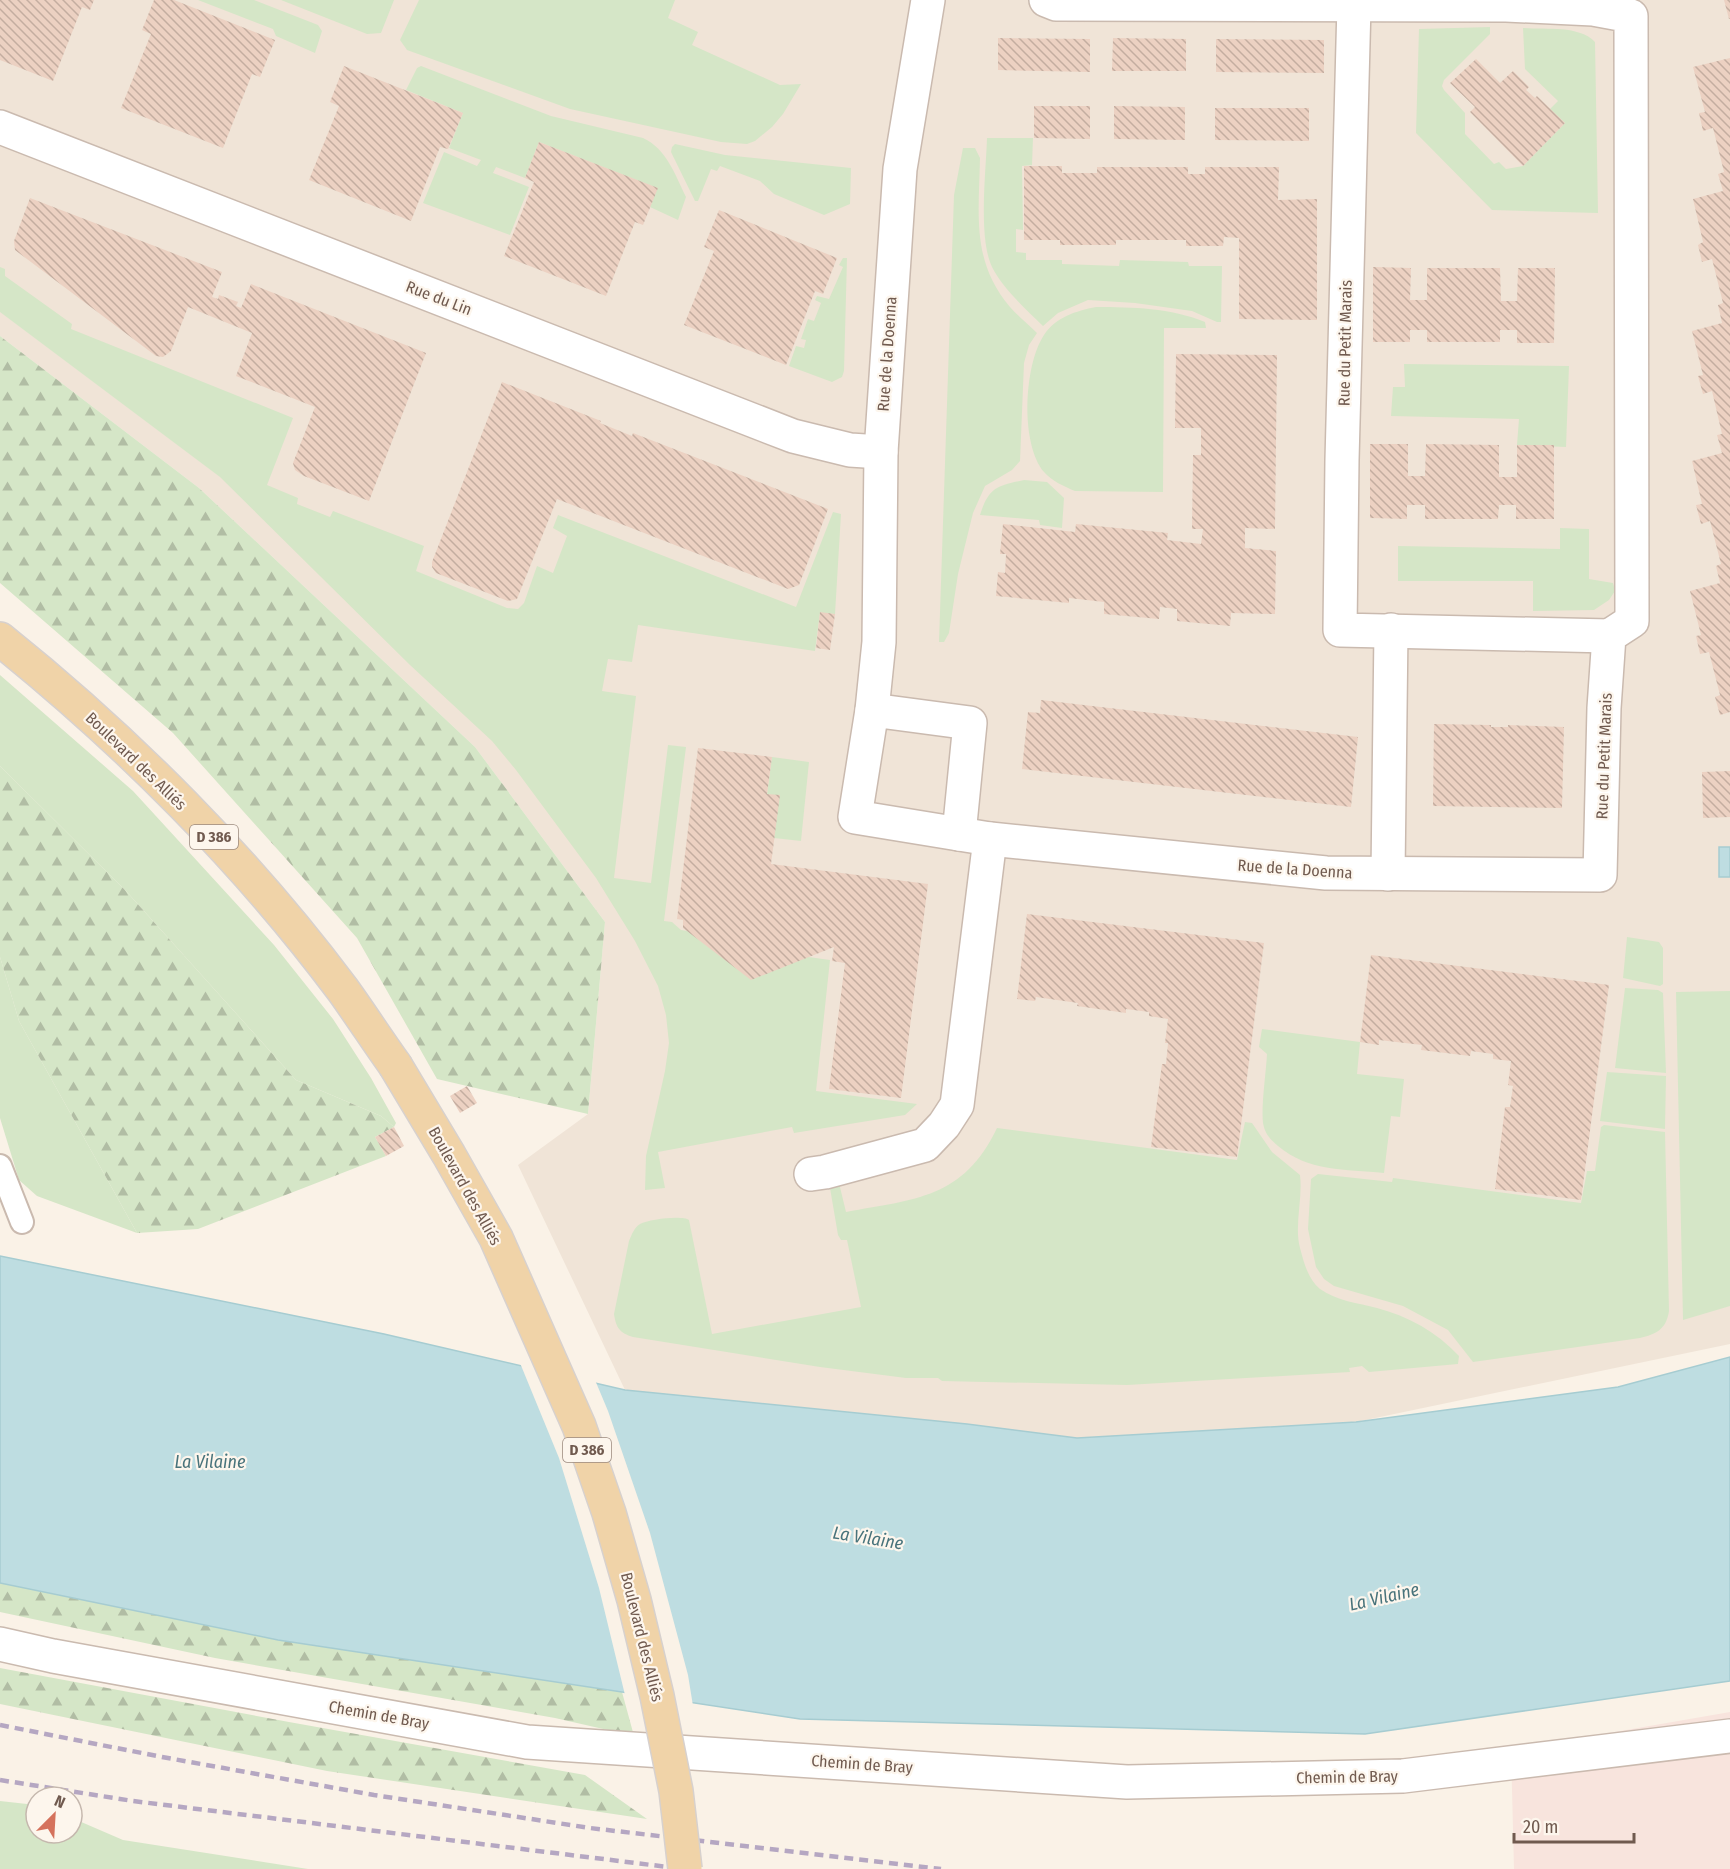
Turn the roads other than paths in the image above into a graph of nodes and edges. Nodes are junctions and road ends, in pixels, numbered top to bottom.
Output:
1 (928, 0) edge
2 (1046, 0) edge
3 (1354, 4) junction
4 (1630, 8) edge
5 (0, 128) edge
6 (881, 452) junction
7 (1391, 630) junction
8 (1609, 636) junction
9 (0, 639) edge
10 (872, 710) junction
11 (974, 836) junction
12 (1388, 874) junction
13 (1600, 875) joint
14 (0, 1166) edge
15 (811, 1174) dead end
16 (22, 1222) dead end
17 (0, 1644) edge
18 (1730, 1736) edge
19 (685, 1869) edge

1 - 6 street, Rue de la Doenna
2 - 3 street
3 - 4 street
3 - 7 street, Rue du Petit Marais
4 - 8 street
5 - 6 street, Rue du Lin
6 - 10 street, Rue de la Doenna
7 - 8 street, Rue du Petit Marais
7 - 12 street
8 - 13 street, Rue du Petit Marais
9 - 19 main road, Boulevard des Alliés / D 386, bridge
10 - 11 street
10 - 11 street, Rue de la Doenna
11 - 12 street, Rue de la Doenna
11 - 15 street
12 - 13 street, Rue de la Doenna
14 - 16 lane
17 - 18 street, Chemin de Bray

